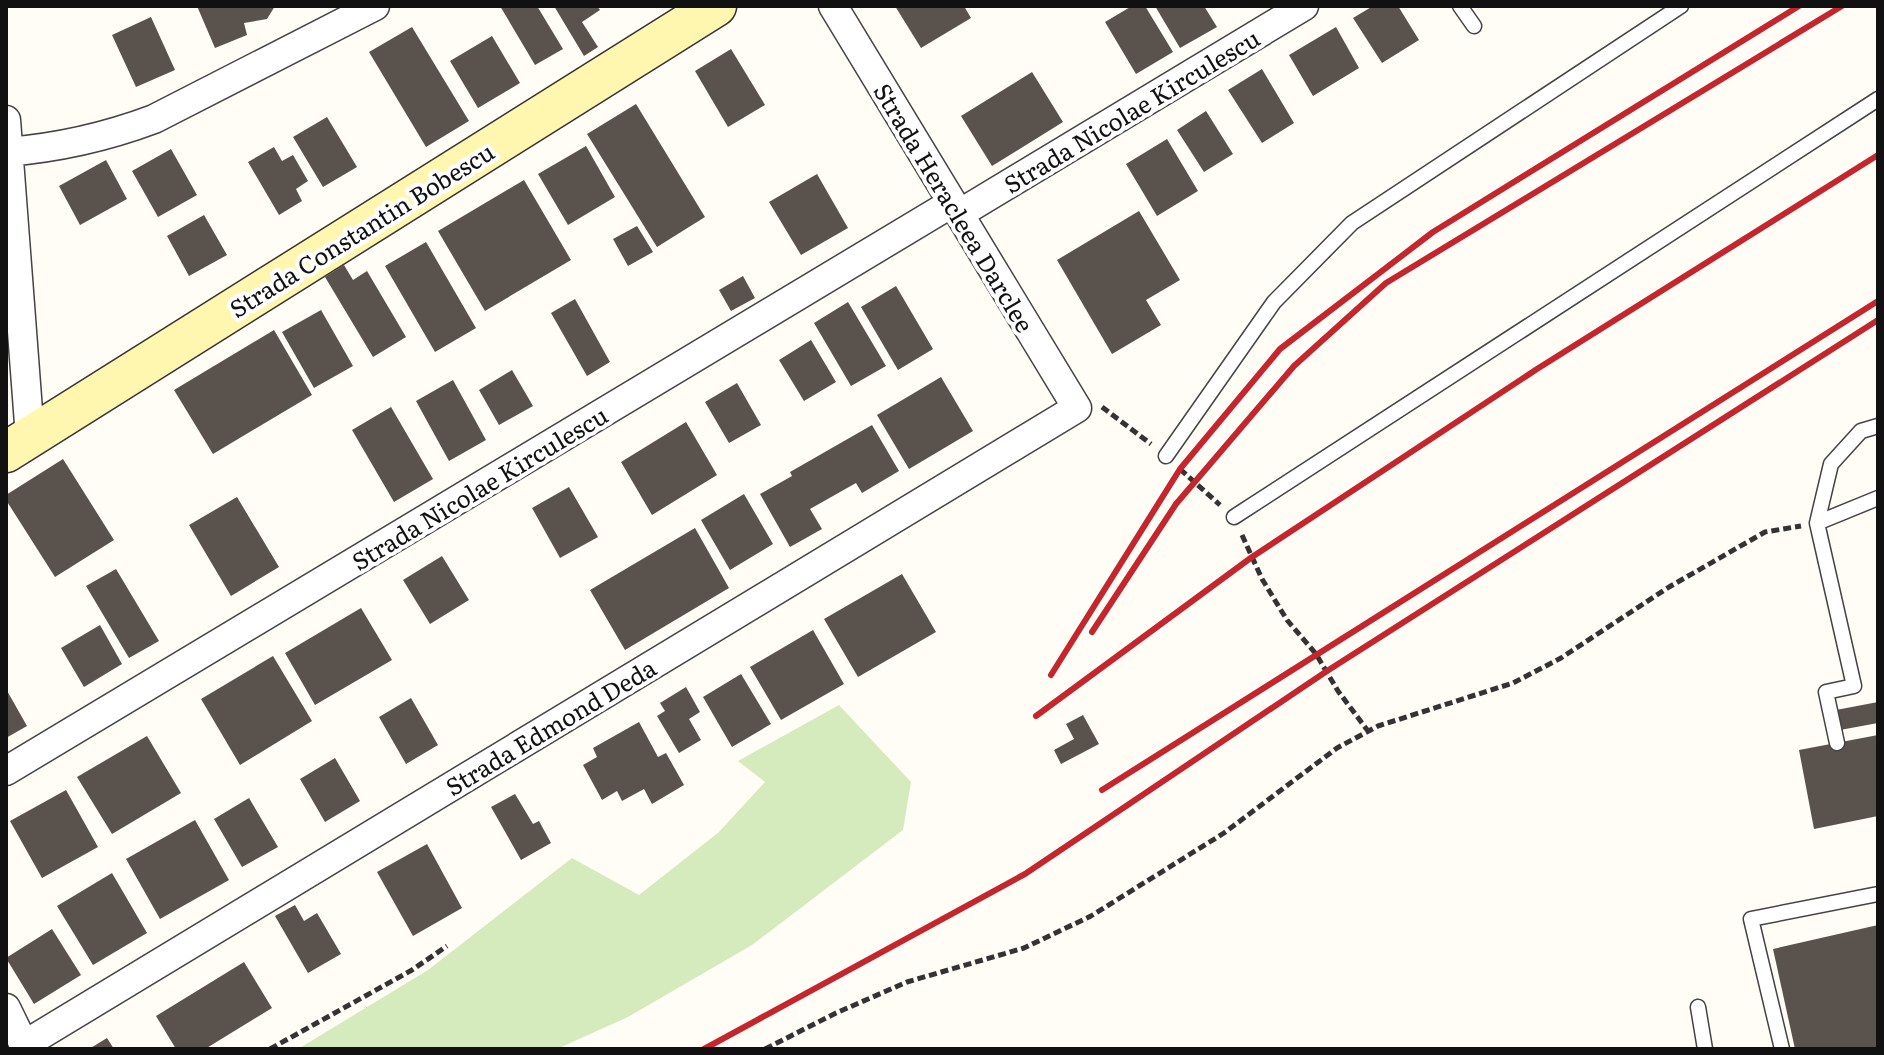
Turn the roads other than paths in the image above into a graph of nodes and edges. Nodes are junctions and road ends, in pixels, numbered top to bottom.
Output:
1 (375, 6) edge
2 (716, 6) edge
3 (833, 6) edge
4 (1304, 6) edge
5 (1460, 6) edge
6 (1681, 6) edge
7 (1474, 26) dead end
8 (1878, 99) edge
9 (6, 120) edge
10 (7, 152) edge
11 (955, 208) junction
12 (1077, 408) joint
13 (1878, 426) edge
14 (18, 444) edge
15 (1166, 456) dead end
16 (1878, 498) edge
17 (1234, 517) road end
18 (1817, 523) junction
19 (1837, 743) dead end
20 (6, 771) edge
21 (1878, 894) edge
22 (1698, 1007) dead end
23 (6, 1008) edge
24 (25, 1047) edge
25 (1705, 1049) edge
26 (1782, 1049) edge

1 - 10 street
2 - 14 street, Strada Constantin Bobescu
3 - 11 street, Strada Heracleea Darclee
4 - 11 street, Strada Nicolae Kirculescu
5 - 7 lane
6 - 15 lane
8 - 17 lane
9 - 10 street
10 - 14 street
11 - 12 street, Strada Heracleea Darclee
11 - 20 street, Strada Nicolae Kirculescu
12 - 24 street, Strada Edmond Deda
13 - 18 lane
16 - 18 lane
18 - 19 lane
21 - 26 lane
22 - 25 lane
23 - 24 street

